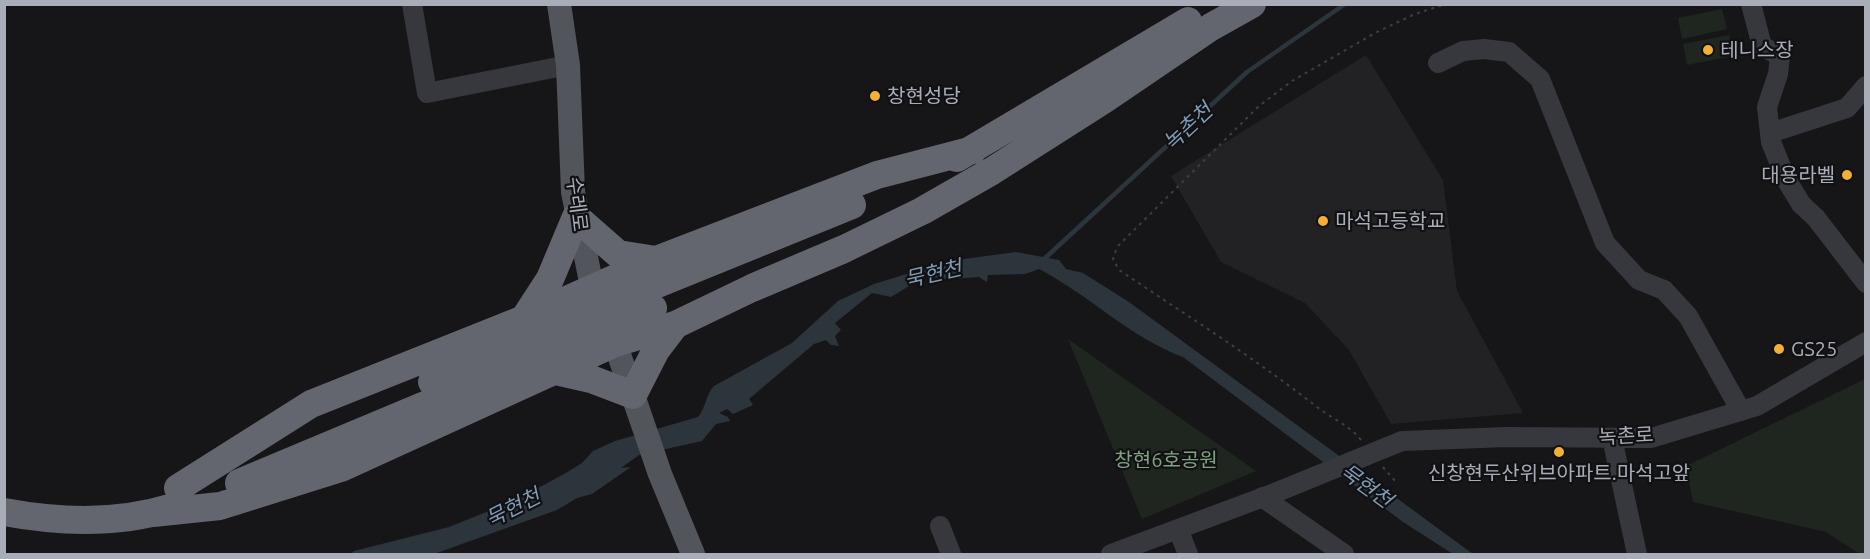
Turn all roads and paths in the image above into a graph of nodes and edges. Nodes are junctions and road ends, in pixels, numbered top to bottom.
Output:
1 (412, 4) edge
2 (560, 4) edge
3 (1252, 4) edge
4 (1446, 4) edge
5 (1751, 4) edge
6 (1213, 6) edge
7 (1438, 63) dead end
8 (568, 65) junction
9 (1866, 86) edge
10 (1106, 99) junction
11 (1770, 133) junction
12 (973, 150) junction
13 (576, 216) junction
14 (656, 260) junction
15 (1866, 283) edge
16 (592, 287) junction
17 (649, 298) junction
18 (524, 319) junction
19 (675, 325) junction
20 (1866, 342) edge
21 (615, 343) junction
22 (560, 347) junction
23 (633, 395) junction
24 (1741, 411) junction
25 (1612, 438) junction
26 (1367, 448) dead end
27 (1381, 464) dead end
28 (1395, 481) dead end
29 (178, 488) junction
30 (1269, 495) junction
31 (4, 499) edge
32 (4, 512) edge
33 (940, 526) dead end
34 (1178, 529) junction
35 (693, 555) edge
36 (951, 555) edge
37 (1111, 555) edge
38 (1188, 555) edge
39 (1344, 555) edge
40 (1637, 555) edge

1 - 8 street
2 - 8 main road, 수레로
3 - 10 highway
4 - 26 path
5 - 11 street
6 - 12 highway
7 - 24 street
8 - 13 main road, 수레로
9 - 11 street
10 - 17 highway
10 - 19 highway
11 - 15 street
12 - 14 highway
12 - 17 highway
13 - 14 highway
13 - 16 main road, 수레로
13 - 18 highway
14 - 16 highway
16 - 18 highway
16 - 21 main road, 수레로
17 - 22 highway, bridge
18 - 29 highway
19 - 21 highway
19 - 23 highway
20 - 24 street, 녹촌로
21 - 22 highway
21 - 23 main road, 수레로
22 - 23 highway
22 - 29 highway
22 - 32 highway
23 - 35 main road, 수레로
24 - 25 street, 녹촌로
25 - 30 street, 녹촌로, bridge
25 - 40 street
27 - 28 path
29 - 31 highway
30 - 34 street
30 - 39 street
33 - 36 street
34 - 37 street
34 - 38 street

